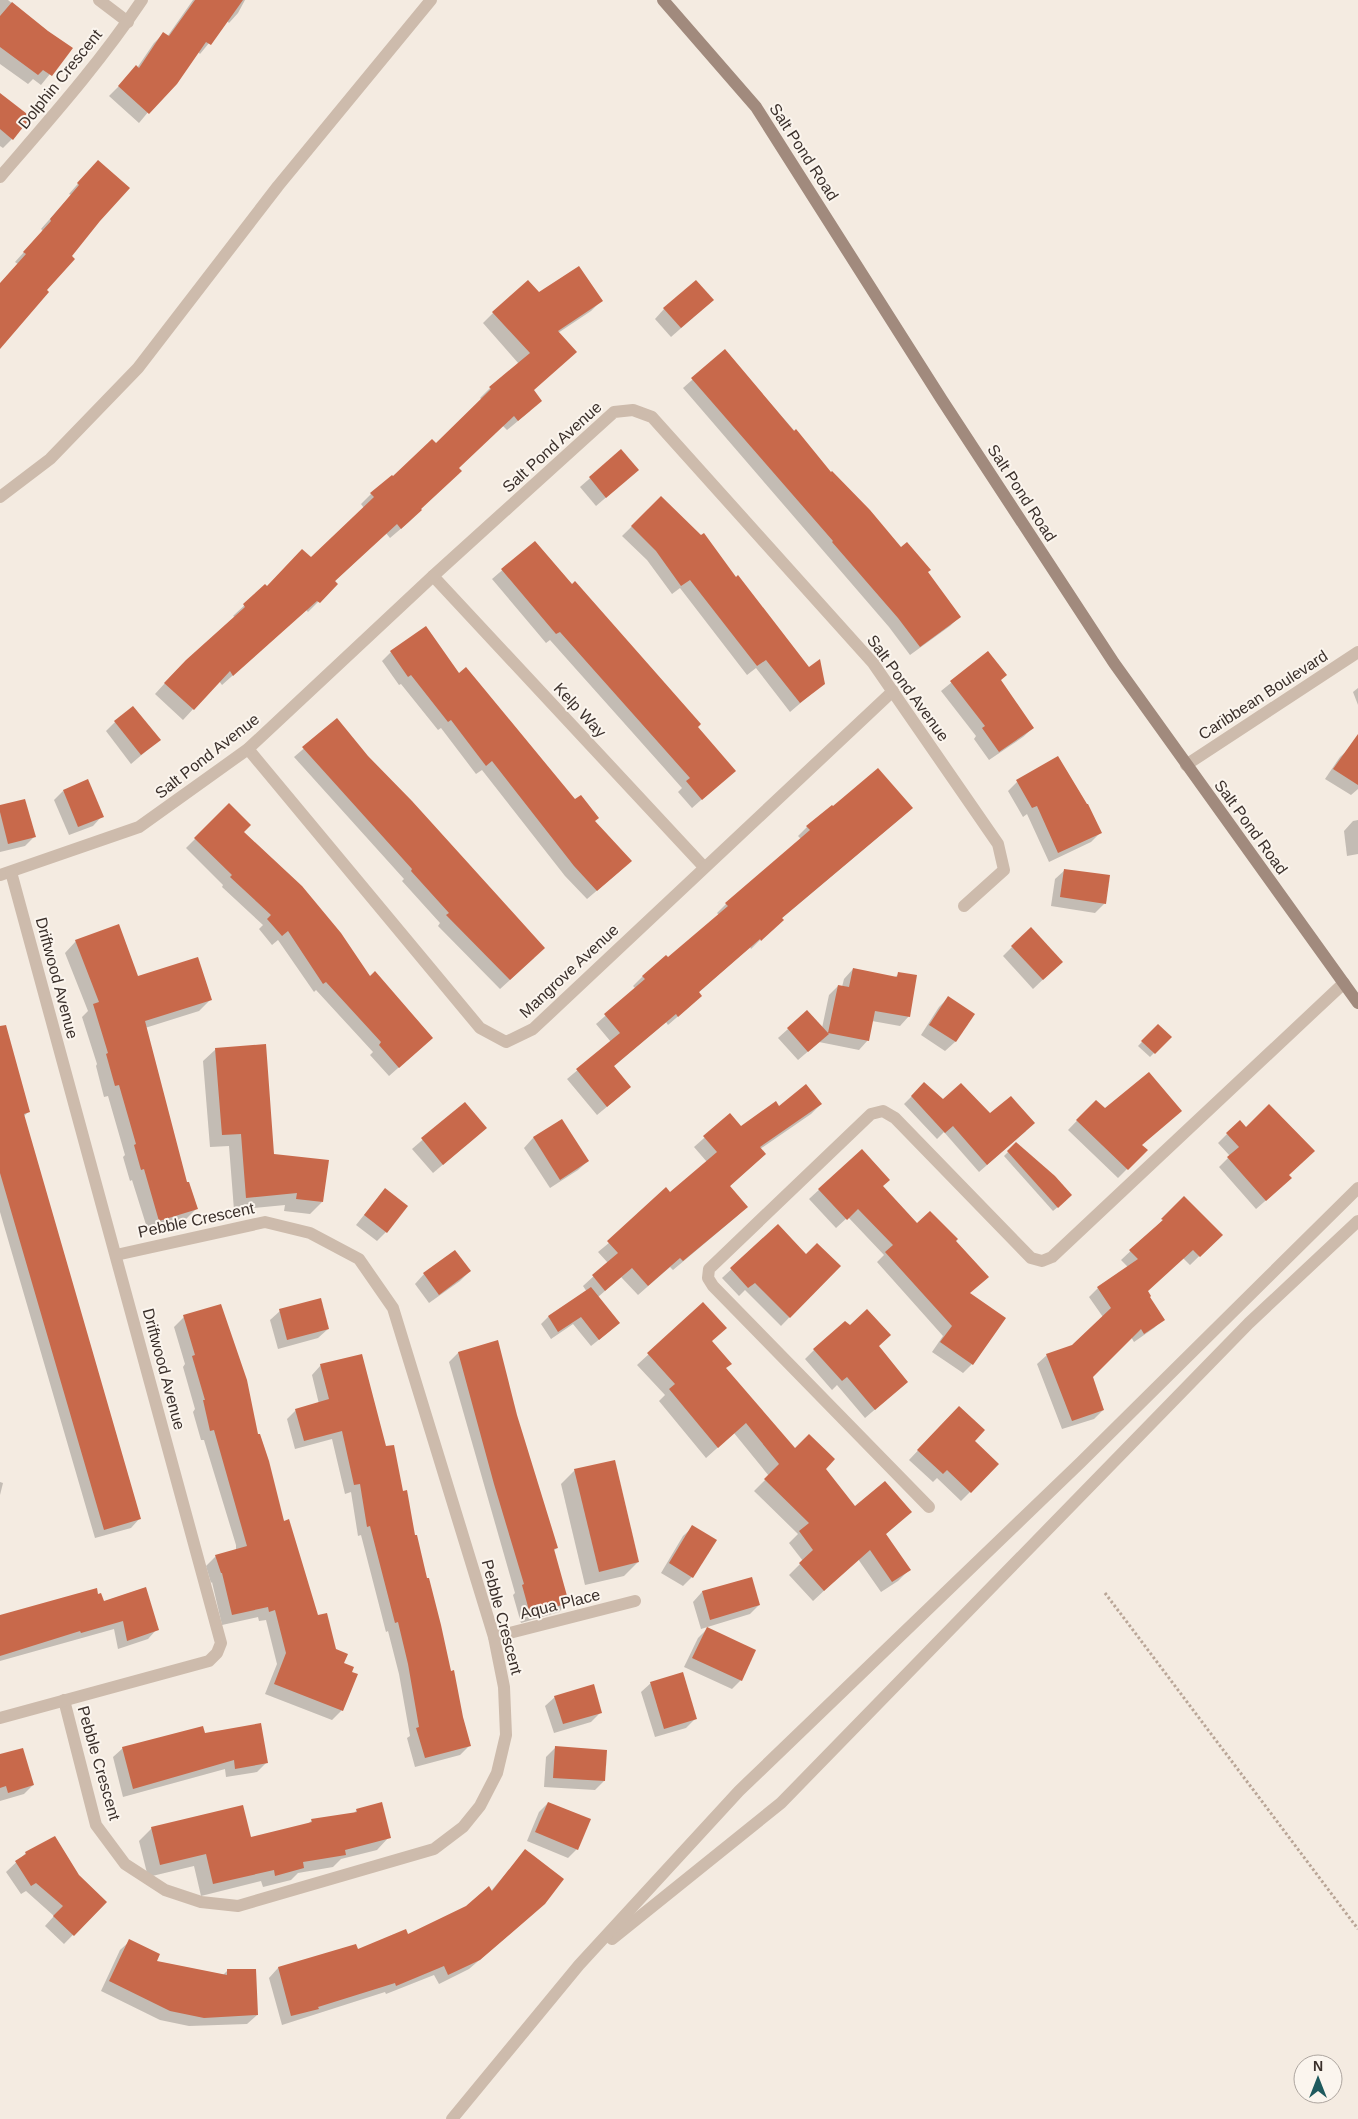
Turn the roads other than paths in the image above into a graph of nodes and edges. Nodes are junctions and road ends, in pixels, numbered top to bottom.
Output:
1 (99, 0) edge
2 (142, 0) edge
3 (431, 0) edge
4 (663, 0) edge
5 (128, 22) junction
6 (0, 177) edge
7 (0, 497) edge
8 (433, 576) junction
9 (1358, 652) edge
10 (892, 691) junction
11 (248, 749) junction
12 (1186, 765) junction
13 (704, 867) junction
14 (6, 874) edge
15 (964, 906) dead end
16 (1344, 983) junction
17 (1358, 1003) edge
18 (1358, 1188) edge
19 (1358, 1221) edge
20 (116, 1255) junction
21 (929, 1507) dead end
22 (635, 1601) dead end
23 (494, 1637) junction
24 (64, 1700) junction
25 (0, 1718) edge
26 (579, 1965) junction
27 (452, 2119) edge

1 - 5 street
2 - 5 street, Dolphin Crescent
3 - 7 street
4 - 12 street, Salt Pond Road
5 - 6 street, Dolphin Crescent
8 - 10 street, Salt Pond Avenue
8 - 11 street, Salt Pond Avenue
8 - 13 street, Kelp Way
9 - 12 street, Caribbean Boulevard
10 - 13 street, Mangrove Avenue
10 - 15 street, Salt Pond Avenue
11 - 13 street, Mangrove Avenue
11 - 14 street, Salt Pond Avenue
12 - 16 street, Salt Pond Road
14 - 20 street, Driftwood Avenue
16 - 17 street, Salt Pond Road
16 - 21 street
18 - 26 street
19 - 26 street
20 - 23 street, Pebble Crescent
20 - 24 street, Driftwood Avenue
22 - 23 street, Aqua Place
23 - 24 street, Pebble Crescent
24 - 25 street, Driftwood Avenue
26 - 27 street

